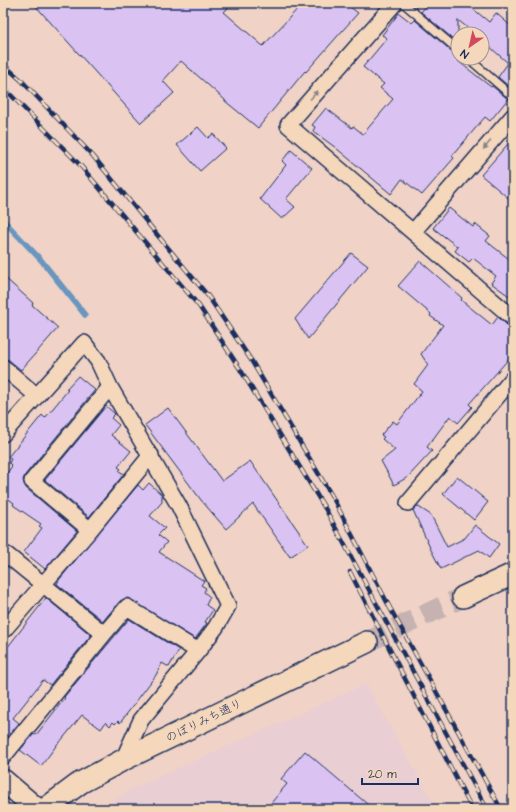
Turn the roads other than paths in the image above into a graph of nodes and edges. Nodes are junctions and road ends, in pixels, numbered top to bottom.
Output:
1 (394, 3) edge
2 (403, 3) edge
3 (450, 43) edge
4 (477, 66) edge
5 (513, 97) edge
6 (513, 116) edge
7 (413, 232) junction
8 (513, 318) edge
9 (3, 367) edge
10 (513, 378) edge
11 (110, 387) junction
12 (37, 396) junction
13 (3, 434) edge
14 (151, 455) junction
15 (408, 503) dead end
16 (90, 530) junction
17 (3, 559) edge
18 (513, 574) edge
19 (44, 584) junction
20 (463, 597) tunnel mouth
21 (3, 631) edge
22 (104, 634) junction
23 (367, 642) tunnel mouth
24 (198, 651) junction
25 (3, 757) edge
26 (123, 760) junction
27 (3, 780) edge
28 (37, 809) edge
29 (45, 809) edge

7 -> 1 street
2 - 3 lane
4 - 5 lane
6 -> 7 street
7 - 8 street
9 - 12 street
10 - 15 street
11 - 12 street
11 - 14 street
11 - 16 street
12 - 13 street
14 - 16 street
14 - 24 street
16 - 19 street
17 - 19 street
18 - 20 street
19 - 21 street
19 - 22 street
22 - 24 street
22 - 25 street
23 - 26 street, のぼりみち通り
24 - 26 street
26 - 29 street, のぼりみち通り
27 - 28 street

